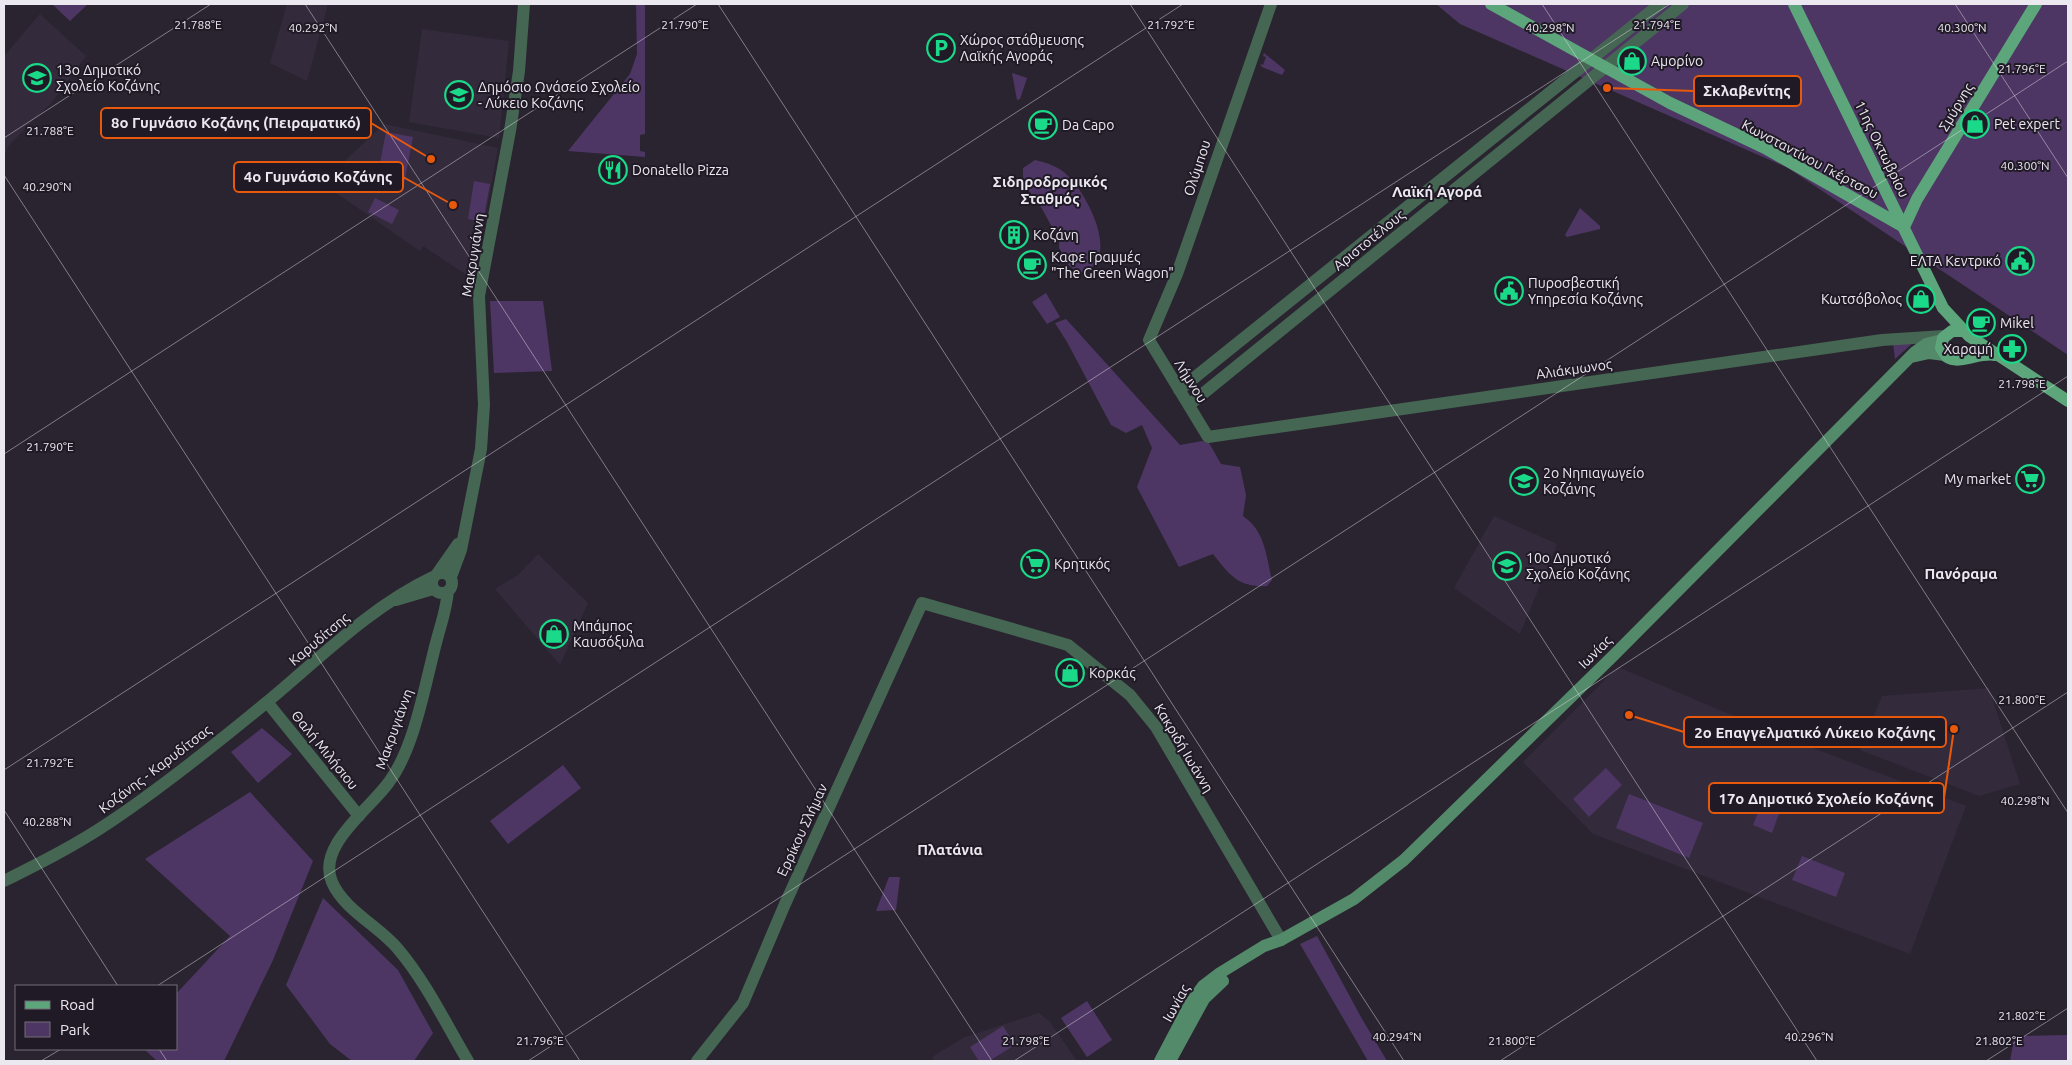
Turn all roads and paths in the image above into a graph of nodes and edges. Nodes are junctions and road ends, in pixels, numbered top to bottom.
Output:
1 (524, 4) edge
2 (1271, 4) edge
3 (1491, 4) edge
4 (1660, 4) edge
5 (1683, 4) edge
6 (1794, 4) edge
7 (2036, 4) edge
8 (1589, 59) junction
9 (1606, 68) junction
10 (1888, 196) junction
11 (1917, 199) junction
12 (1904, 227) junction
13 (1943, 308) junction
14 (1965, 334) junction
15 (1944, 336) junction
16 (1149, 340) joint
17 (1945, 355) junction
18 (1995, 355) junction
19 (1909, 358) junction
20 (1966, 358) junction
21 (1179, 390) junction
22 (2068, 400) edge
23 (1189, 405) junction
24 (1208, 437) joint
25 (461, 540) junction
26 (438, 585) junction
27 (922, 603) joint
28 (267, 702) junction
29 (359, 816) junction
30 (4, 881) edge
31 (1281, 940) junction
32 (1172, 1053) edge
33 (468, 1061) edge
34 (697, 1061) edge
35 (1160, 1061) edge

1 - 25 street, Μακρυγιάννη
2 - 16 street, Ολύμπου
3 - 8 main road, Κωνσταντίνου Γκέρτσου
4 - 8 street, Αριστοτέλους
5 - 9 street, Αριστοτέλους
6 - 10 main road, 11ης Οκτωβρίου
7 - 11 main road, Σμύρνης
8 - 9 main road, Κωνσταντίνου Γκέρτσου
8 - 21 street, Αριστοτέλους
9 - 12 main road, Κωνσταντίνου Γκέρτσου
9 - 23 street, Αριστοτέλους
10 - 11 main road
10 - 12 main road, 11ης Οκτωβρίου
11 - 12 main road, Σμύρνης
12 - 13 main road, 11ης Οκτωβρίου
13 - 14 main road, 11ης Οκτωβρίου
13 - 15 main road, 11ης Οκτωβρίου
14 - 15 main road
14 - 18 main road, 11ης Οκτωβρίου
14 - 20 main road
15 - 17 main road, 11ης Οκτωβρίου
15 - 19 main road, Ιωνίας
15 - 24 street, Αλιάκμωνος
16 - 21 street, Λήμνου
17 - 19 main road
17 - 20 main road
18 - 20 main road
18 - 22 main road, 11ης Οκτωβρίου
19 - 31 main road, Ιωνίας
21 - 23 street, Λήμνου
23 - 24 street, Λήμνου
25 - 26 street, Μακρυγιάννη
25 - 26 street, Μακρυγιάννη
26 - 28 street, Καρυδίτσης
26 - 29 street, Μακρυγιάννη
27 - 31 street, Κακριδή Ιωάννη
27 - 34 street, Ερρίκου Σλήμαν
28 - 29 street, Θαλή Μιλήσιου
28 - 30 street, Κοζάνης - Καρυδίτσας
29 - 33 street, Μακρυγιάννη
31 - 32 main road, Ιωνίας
32 - 35 main road, Ιωνίας

